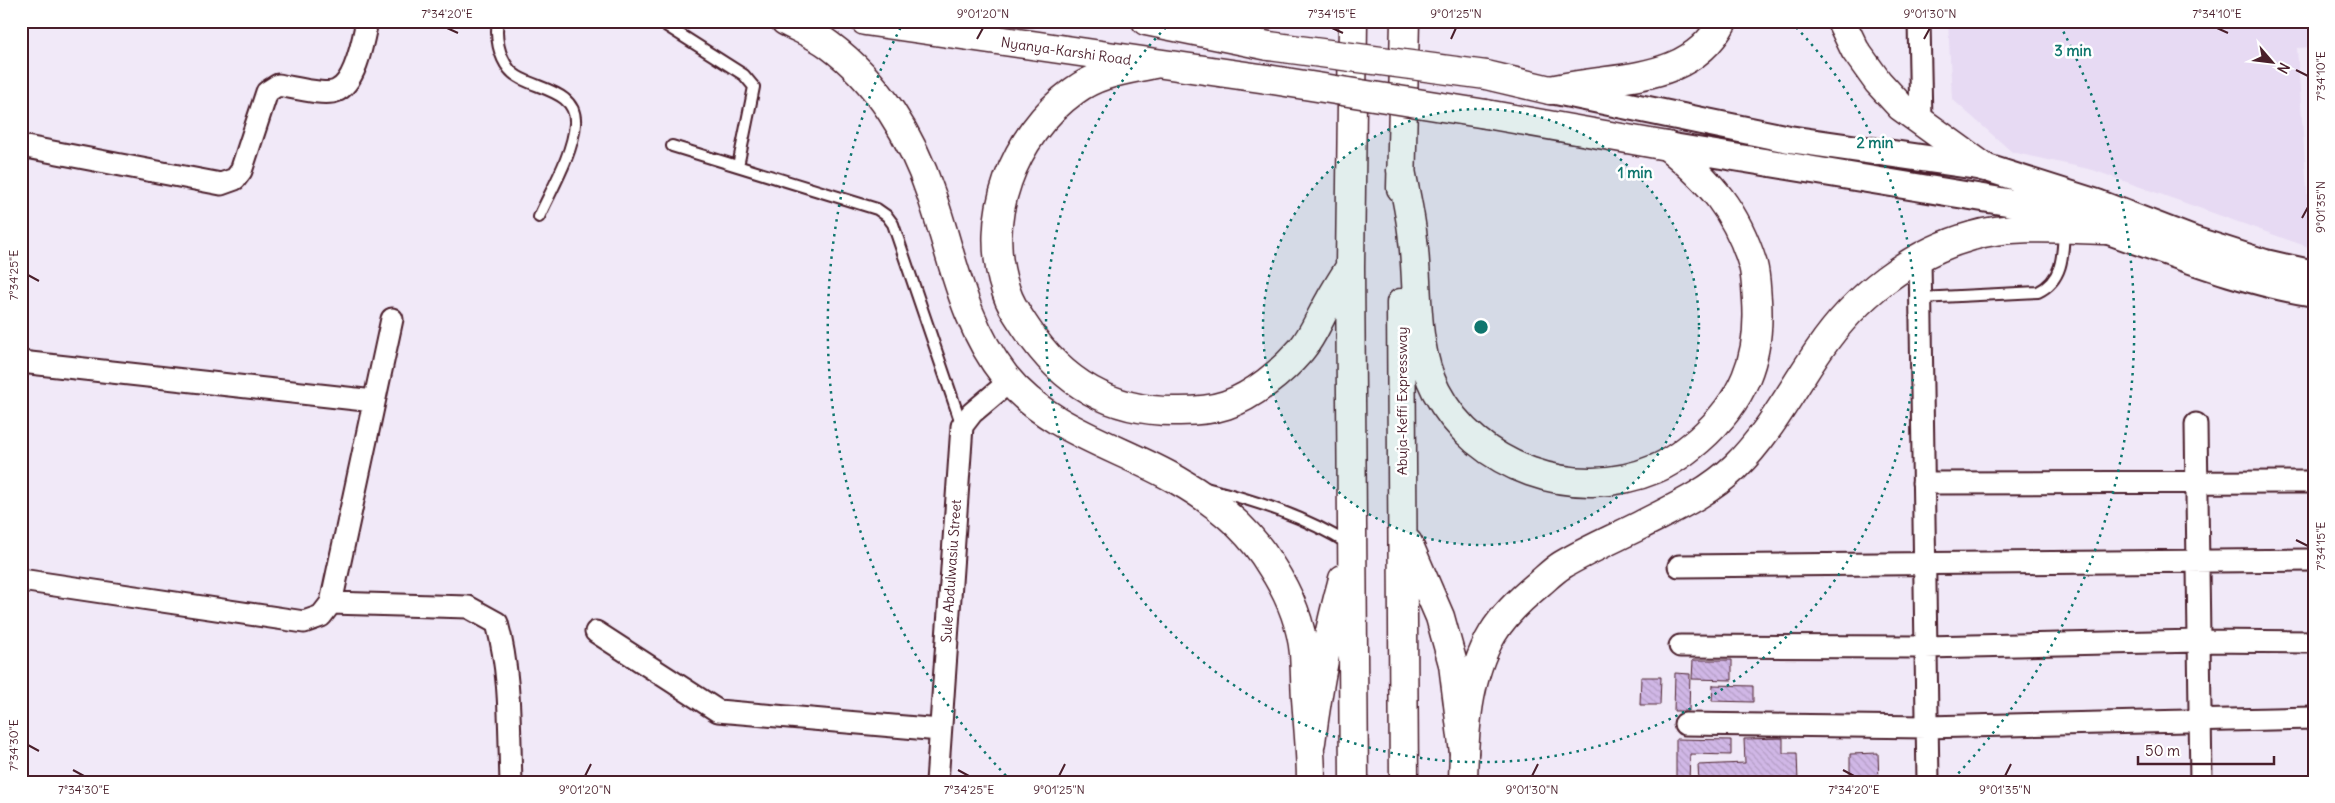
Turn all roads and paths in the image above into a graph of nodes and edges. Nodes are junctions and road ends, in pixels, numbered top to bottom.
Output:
1 (367, 21) edge
2 (498, 21) edge
3 (660, 21) edge
4 (785, 21) edge
5 (864, 21) edge
6 (1146, 21) edge
7 (1353, 21) edge
8 (1405, 21) edge
9 (1841, 21) edge
10 (1919, 21) edge
11 (1712, 31) edge
12 (1154, 64) junction
13 (1550, 90) junction
14 (1920, 122) junction
15 (21, 146) edge
16 (672, 146) dead end
17 (1667, 146) junction
18 (738, 166) junction
19 (1984, 167) junction
20 (1400, 170) junction
21 (539, 217) dead end
22 (2064, 228) junction
23 (2106, 230) junction
24 (1920, 259) junction
25 (1350, 267) junction
26 (2314, 274) edge
27 (2314, 293) edge
28 (1920, 298) junction
29 (392, 319) dead end
30 (21, 362) edge
31 (1010, 381) junction
32 (374, 401) junction
33 (2196, 424) dead end
34 (962, 426) junction
35 (1176, 480) junction
36 (2314, 482) edge
37 (1923, 483) junction
38 (2196, 483) junction
39 (1403, 532) junction
40 (1352, 546) junction
41 (2314, 560) edge
42 (2198, 562) junction
43 (1924, 564) junction
44 (1679, 566) dead end
45 (21, 580) edge
46 (331, 603) junction
47 (596, 632) dead end
48 (2199, 641) junction
49 (2314, 642) edge
50 (1680, 646) dead end
51 (1925, 647) junction
52 (2314, 718) edge
53 (2200, 721) junction
54 (1685, 724) dead end
55 (1926, 727) junction
56 (940, 730) junction
57 (1311, 742) junction
58 (1464, 753) junction
59 (511, 782) edge
60 (937, 782) edge
61 (1311, 782) edge
62 (1354, 782) edge
63 (1404, 782) edge
64 (1463, 782) edge
65 (1928, 782) edge
66 (2201, 782) edge

1 - 15 street
2 - 21 lane
3 - 18 lane
4 - 31 main road
5 - 12 main road, Nyanya-Karshi Road
6 - 13 main road, bridge
7 - 25 main road
8 - 20 main road, Abuja-Keffi Expressway
9 - 14 main road
10 - 14 street
11 - 13 main road
12 - 17 main road, Nyanya-Karshi Road, bridge
12 - 25 main road
13 - 19 street
14 - 19 main road
16 - 18 lane
17 - 20 main road
17 - 23 street
18 - 34 lane
19 - 26 street
20 - 39 main road, Abuja-Keffi Expressway
22 - 23 main road
22 - 24 main road
22 - 28 lane
23 - 27 street
24 - 28 street
24 - 58 main road
25 - 40 main road
28 - 37 street
29 - 32 street
30 - 32 street
31 - 34 street
31 - 35 main road
32 - 46 street
33 - 38 street
34 - 56 street, Sule Abdulwasiu Street
35 - 40 lane
35 - 57 main road
36 - 38 street
37 - 38 street
37 - 43 street
38 - 42 street
39 - 58 main road
39 - 63 main road, Abuja-Keffi Expressway
40 - 57 main road
40 - 62 main road
41 - 42 street
42 - 43 street
42 - 48 street
43 - 44 street
43 - 51 street
45 - 46 street
46 - 59 street
47 - 56 street
48 - 49 street
48 - 51 street
48 - 53 street
50 - 51 street
51 - 55 street
52 - 53 street
53 - 55 street
53 - 66 street
54 - 55 street
55 - 65 street
56 - 60 street, Sule Abdulwasiu Street
57 - 61 main road
58 - 64 main road

